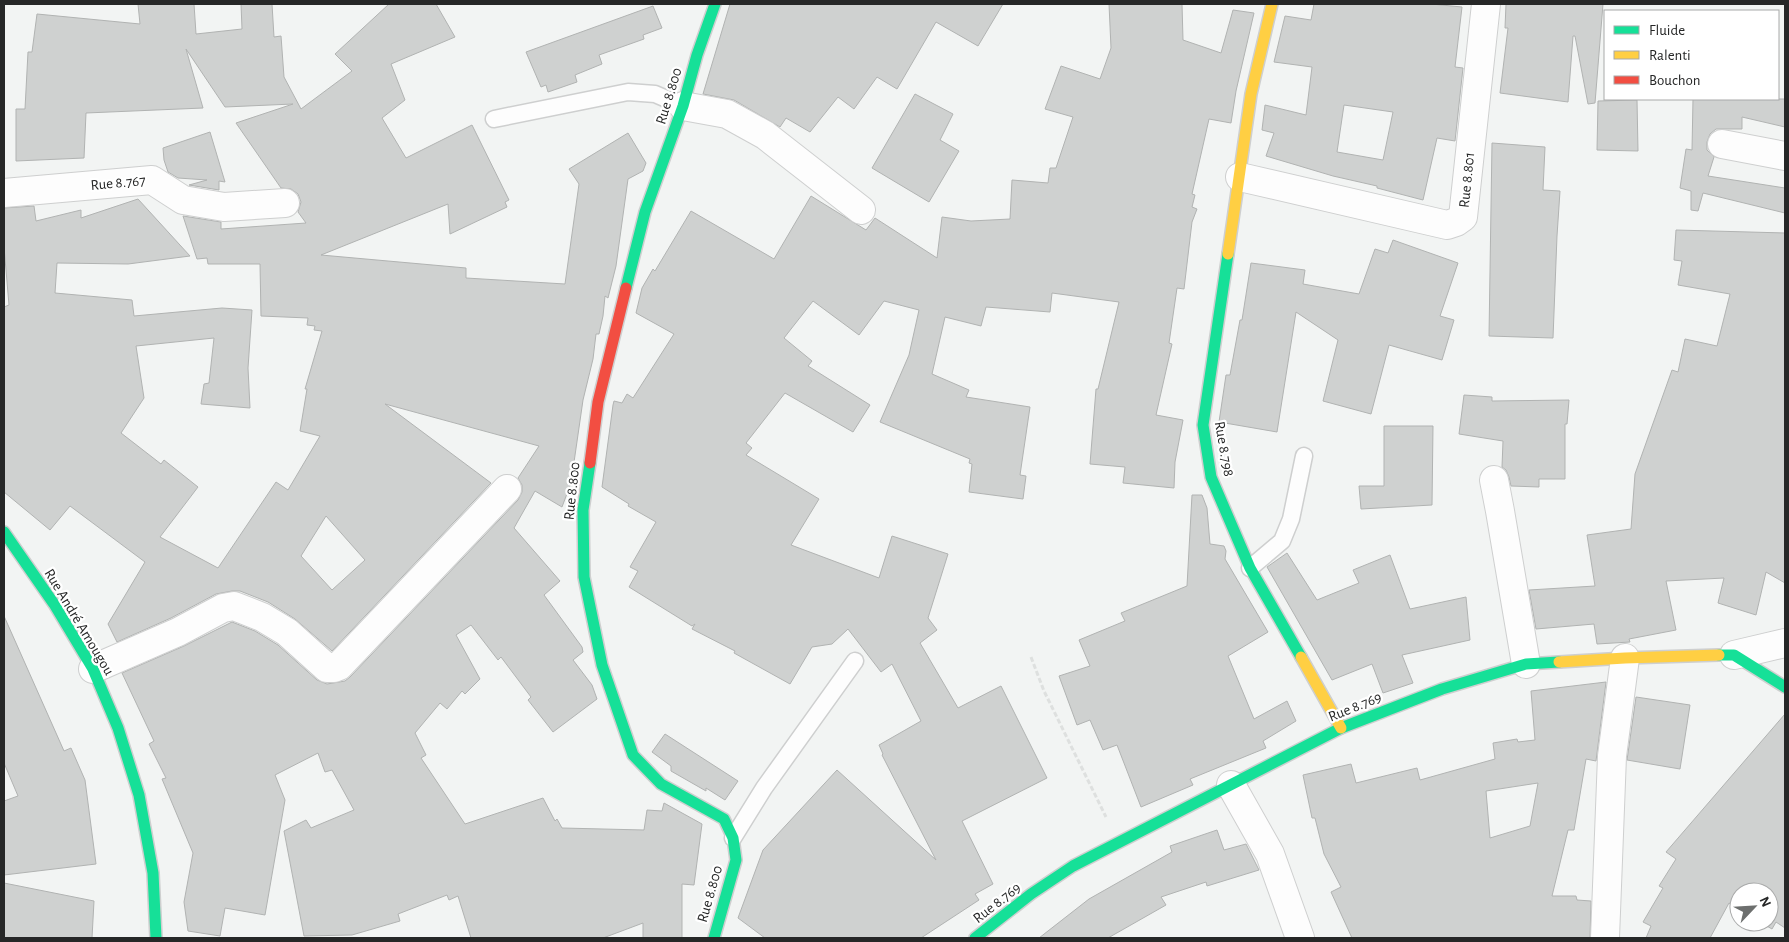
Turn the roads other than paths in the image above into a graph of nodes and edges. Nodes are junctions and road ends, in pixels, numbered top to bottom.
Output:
1 (714, 4) edge
2 (1272, 4) edge
3 (1486, 4) edge
4 (683, 106) junction
5 (494, 118) dead end
6 (1722, 144) dead end
7 (1785, 156) edge
8 (1240, 177) junction
9 (4, 193) edge
10 (285, 203) dead end
11 (860, 210) dead end
12 (1304, 456) dead end
13 (1494, 480) dead end
14 (507, 489) dead end
15 (4, 532) edge
16 (1250, 568) junction
17 (1785, 643) edge
18 (1734, 655) junction
19 (1625, 658) junction
20 (855, 661) dead end
21 (1526, 664) junction
22 (93, 669) junction
23 (1785, 687) edge
24 (1341, 728) junction
25 (1231, 784) junction
26 (733, 838) junction
27 (156, 938) edge
28 (714, 938) edge
29 (976, 938) edge
30 (1300, 938) edge
31 (1605, 938) edge

1 - 4 street, Rue 8.800
2 - 8 street, Rue 8.798
3 - 8 street, Rue 8.801
4 - 5 lane
4 - 11 street
4 - 26 street, Rue 8.800
6 - 7 street
8 - 16 street, Rue 8.798
9 - 10 street, Rue 8.767
12 - 16 lane
13 - 21 street
14 - 22 street
15 - 22 street, Rue André Amougou
16 - 24 street, Rue 8.798
17 - 18 street
18 - 19 street, Rue 8.769
18 - 23 street
19 - 21 street, Rue 8.769
19 - 31 street
20 - 26 lane
21 - 24 street, Rue 8.769
22 - 27 street, Rue André Amougou
24 - 25 street, Rue 8.769
25 - 29 street, Rue 8.769
25 - 30 street
26 - 28 street, Rue 8.800

